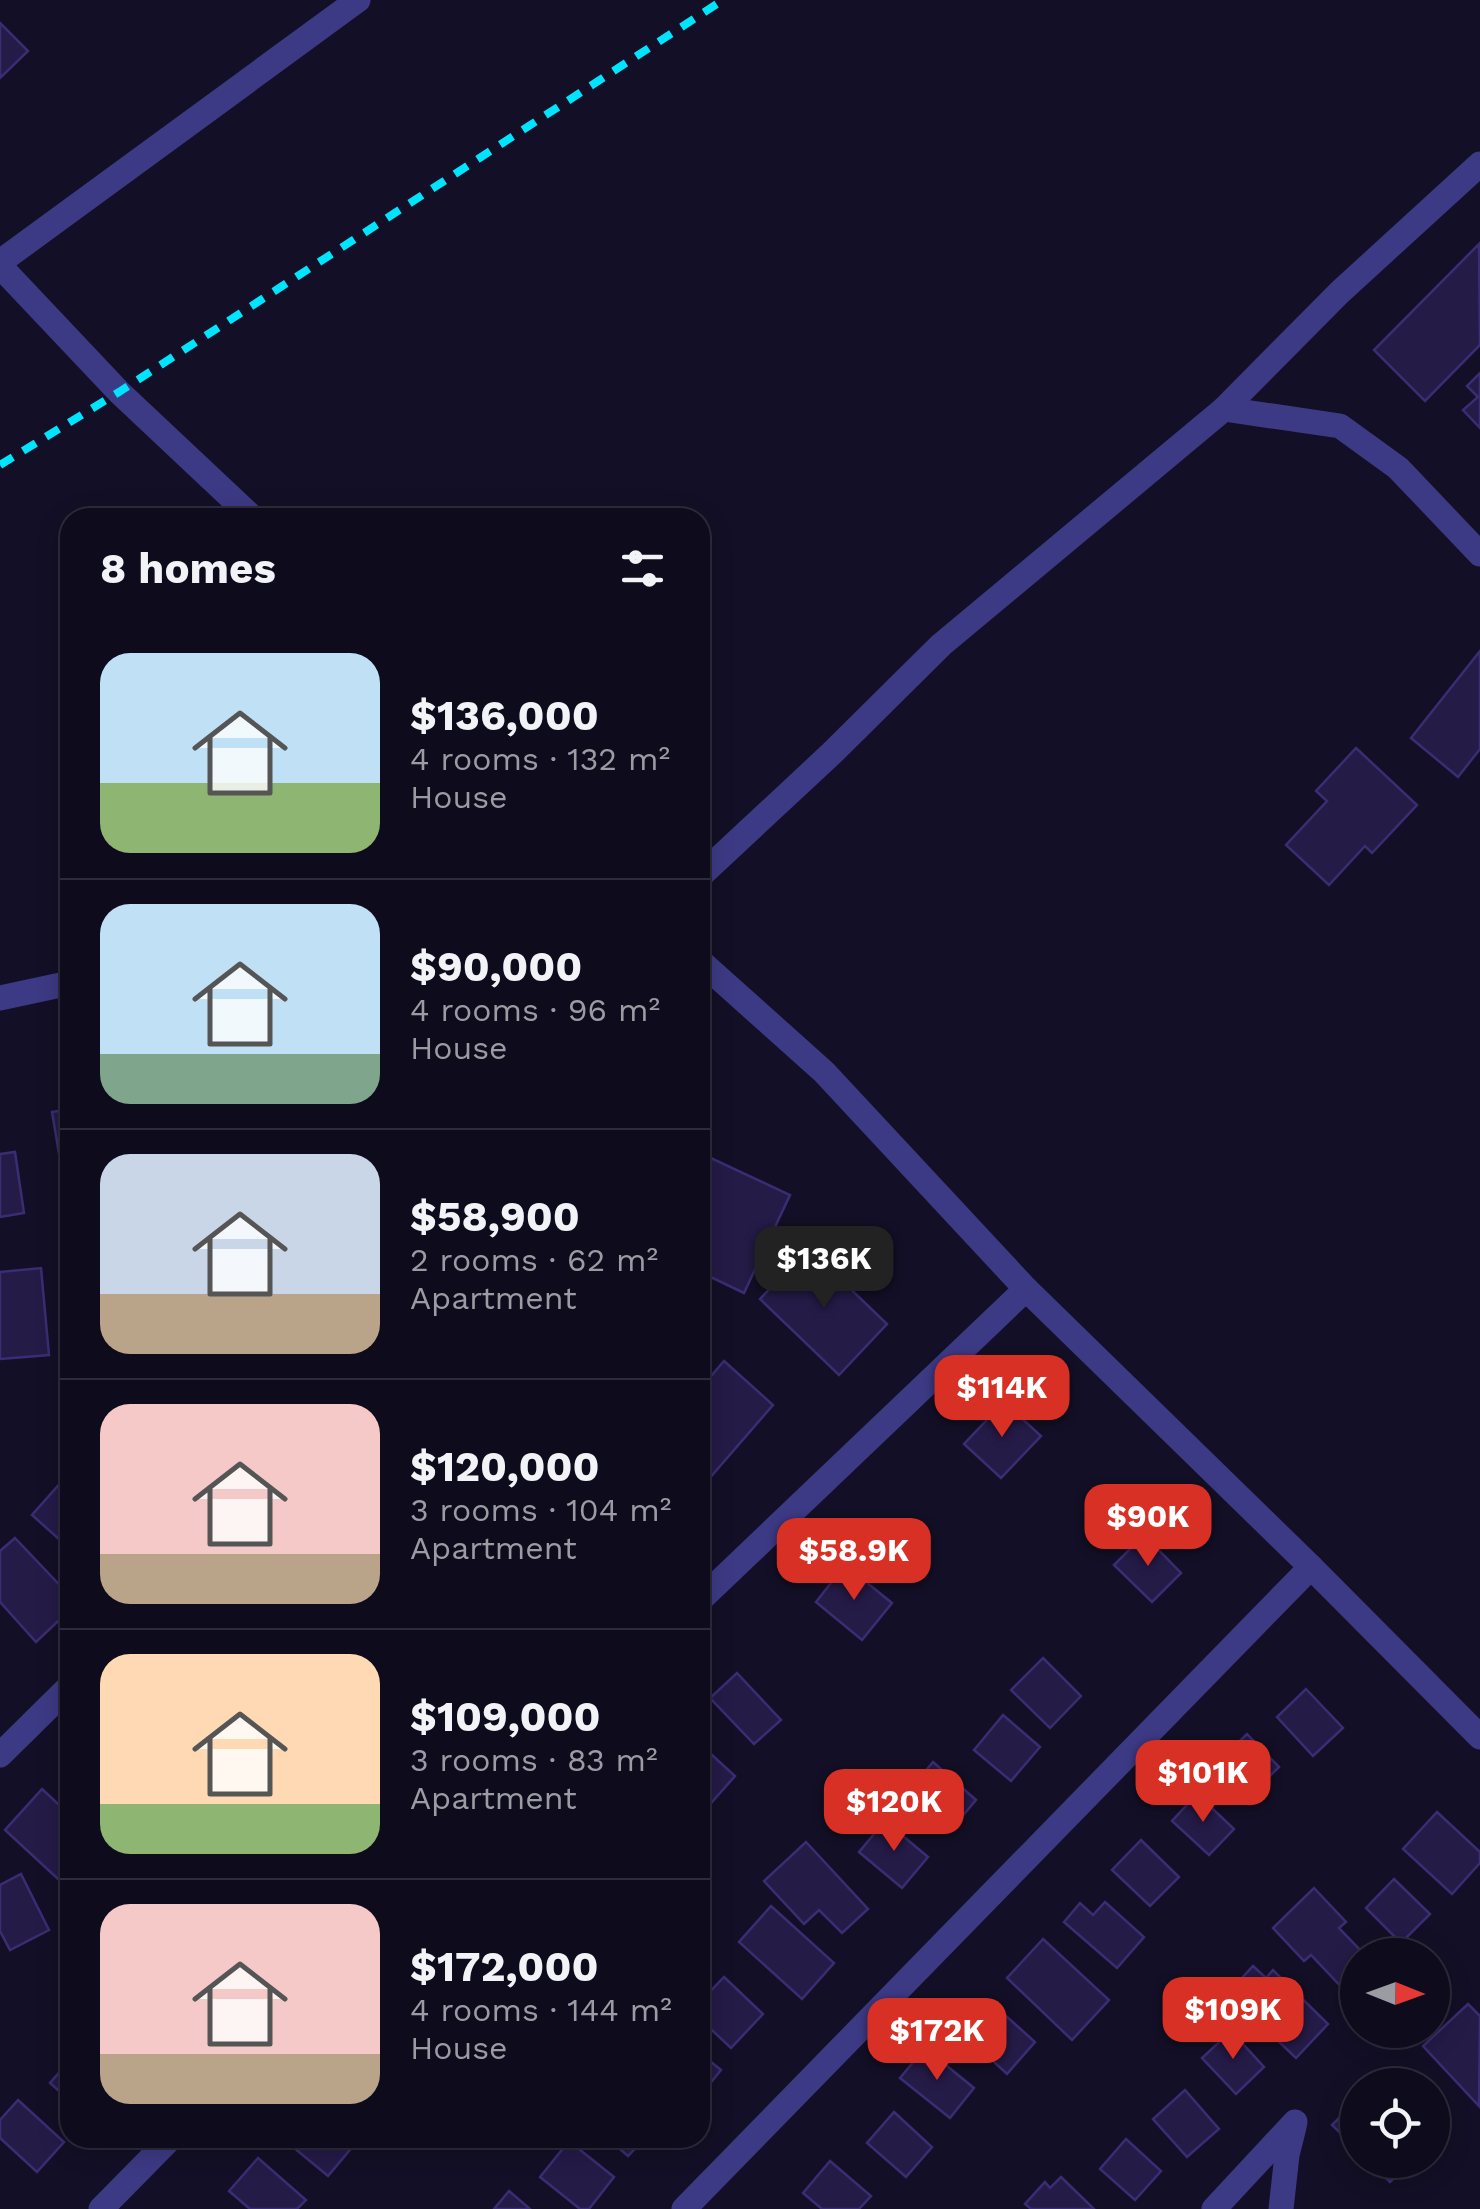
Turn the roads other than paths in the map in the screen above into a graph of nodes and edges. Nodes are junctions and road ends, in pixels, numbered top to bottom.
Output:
1 (358, 0) edge
2 (1480, 164) edge
3 (0, 264) edge
4 (1224, 409) junction
5 (241, 508) edge
6 (1480, 554) edge
7 (710, 867) edge
8 (710, 970) edge
9 (60, 986) edge
10 (0, 998) edge
11 (1026, 1289) junction
12 (1311, 1567) junction
13 (710, 1572) edge
14 (60, 1696) edge
15 (1480, 1737) edge
16 (0, 1755) edge
17 (161, 2148) edge
18 (101, 2209) edge
19 (684, 2209) edge
20 (1214, 2209) edge
21 (1281, 2209) edge

1 - 3 street
2 - 4 street
3 - 5 street
4 - 6 street
4 - 7 street
8 - 11 street
9 - 10 street
11 - 12 street
11 - 13 street
12 - 15 street
12 - 19 street
14 - 16 street
17 - 18 street
20 - 21 street

